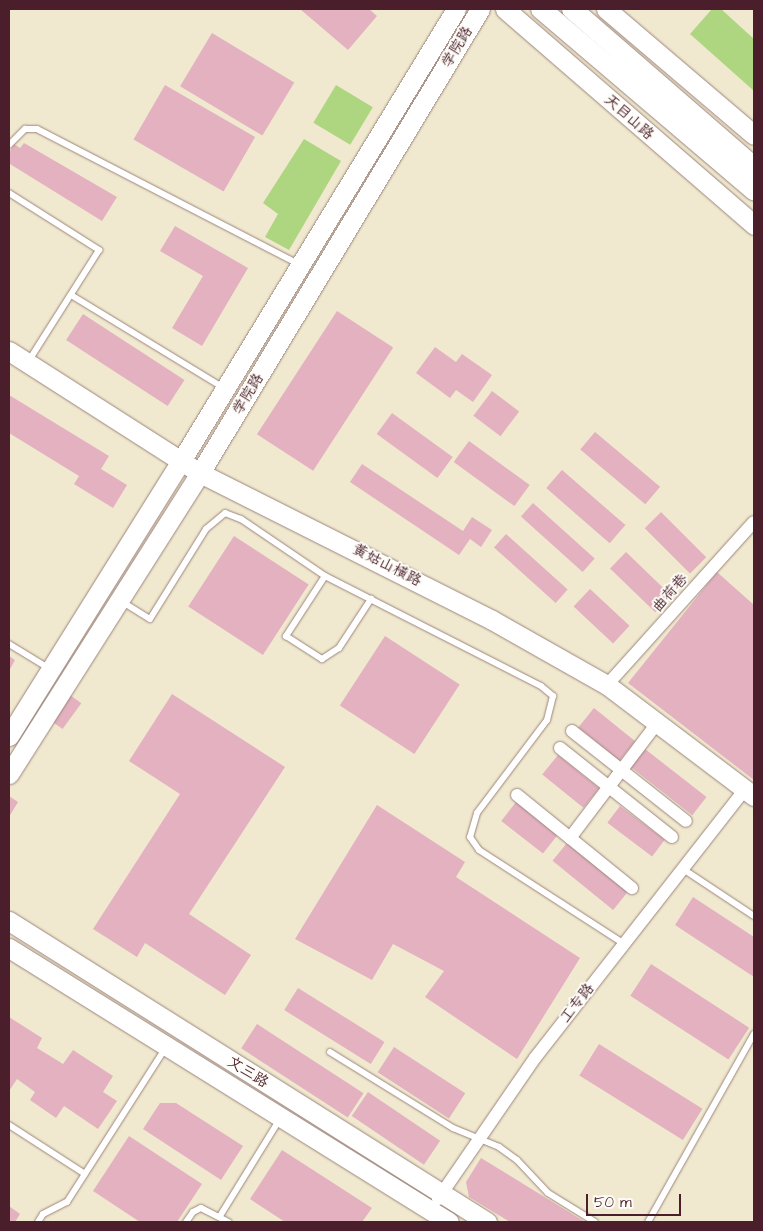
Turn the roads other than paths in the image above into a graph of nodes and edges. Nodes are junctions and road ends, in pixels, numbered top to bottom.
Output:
1 (456, 9) edge
2 (480, 9) edge
3 (505, 9) edge
4 (542, 9) edge
5 (572, 9) edge
6 (606, 9) edge
7 (754, 135) edge
8 (9, 146) edge
9 (754, 167) edge
10 (754, 190) edge
11 (9, 193) edge
12 (754, 225) edge
13 (300, 264) junction
14 (71, 295) junction
15 (9, 351) edge
16 (27, 363) junction
17 (225, 388) junction
18 (180, 462) junction
19 (200, 473) junction
20 (754, 522) edge
21 (325, 576) junction
22 (371, 599) junction
23 (119, 600) junction
24 (9, 644) edge
25 (51, 669) junction
26 (607, 685) junction
27 (658, 722) junction
28 (572, 731) dead end
29 (9, 736) edge
30 (560, 748) dead end
31 (621, 769) junction
32 (9, 774) edge
33 (609, 788) junction
34 (749, 792) edge
35 (517, 795) dead end
36 (686, 821) dead end
37 (672, 837) dead end
38 (570, 838) junction
39 (683, 869) junction
40 (632, 888) dead end
41 (754, 916) edge
42 (9, 921) edge
43 (623, 943) junction
44 (9, 948) edge
45 (754, 1034) edge
46 (167, 1047) junction
47 (330, 1052) dead end
48 (281, 1118) junction
49 (9, 1125) edge
50 (481, 1139) junction
51 (85, 1174) junction
52 (444, 1194) junction
53 (421, 1215) edge
54 (220, 1216) junction
55 (38, 1222) edge
56 (186, 1222) edge
57 (229, 1222) edge
58 (449, 1222) edge
59 (487, 1222) edge
60 (595, 1222) edge
61 (648, 1222) edge

1 - 13 main road, 学院路
2 - 19 main road, 学院路
3 - 12 main road, 天目山路
4 - 10 main road, 天目山路
5 - 9 main road
6 - 7 main road
8 - 13 lane
11 - 14 lane
13 - 17 main road, 学院路
14 - 16 lane
14 - 17 lane
15 - 16 main road, 黄姑山横路
16 - 18 main road, 黄姑山横路
17 - 18 main road, 学院路
18 - 19 main road, 黄姑山横路
18 - 25 main road, 学院路
19 - 23 main road, 学院路
19 - 26 main road, 黄姑山横路
20 - 26 street, 曲荷巷
21 - 22 lane
21 - 22 lane
21 - 23 lane
22 - 43 lane
23 - 32 main road, 学院路
24 - 25 lane
25 - 29 main road, 学院路
26 - 27 main road, 黄姑山横路
27 - 31 street
27 - 34 main road, 黄姑山横路
28 - 31 street
30 - 33 street
31 - 33 street
31 - 36 street
33 - 37 street
33 - 38 street
34 - 39 street, 工专路
35 - 38 street
38 - 40 street
39 - 41 lane
39 - 43 street, 工专路
42 - 52 main road, 文三路
43 - 50 street, 工专路
44 - 46 main road, 文三路
45 - 61 lane
46 - 48 main road, 文三路
46 - 51 lane
47 - 50 lane
48 - 53 main road, 文三路
48 - 54 lane
49 - 51 lane
50 - 52 street, 工专路
50 - 60 lane
51 - 55 lane
52 - 53 street, 工专路
52 - 59 main road, 文三路
53 - 58 main road, 文三路
54 - 56 lane
54 - 57 lane

